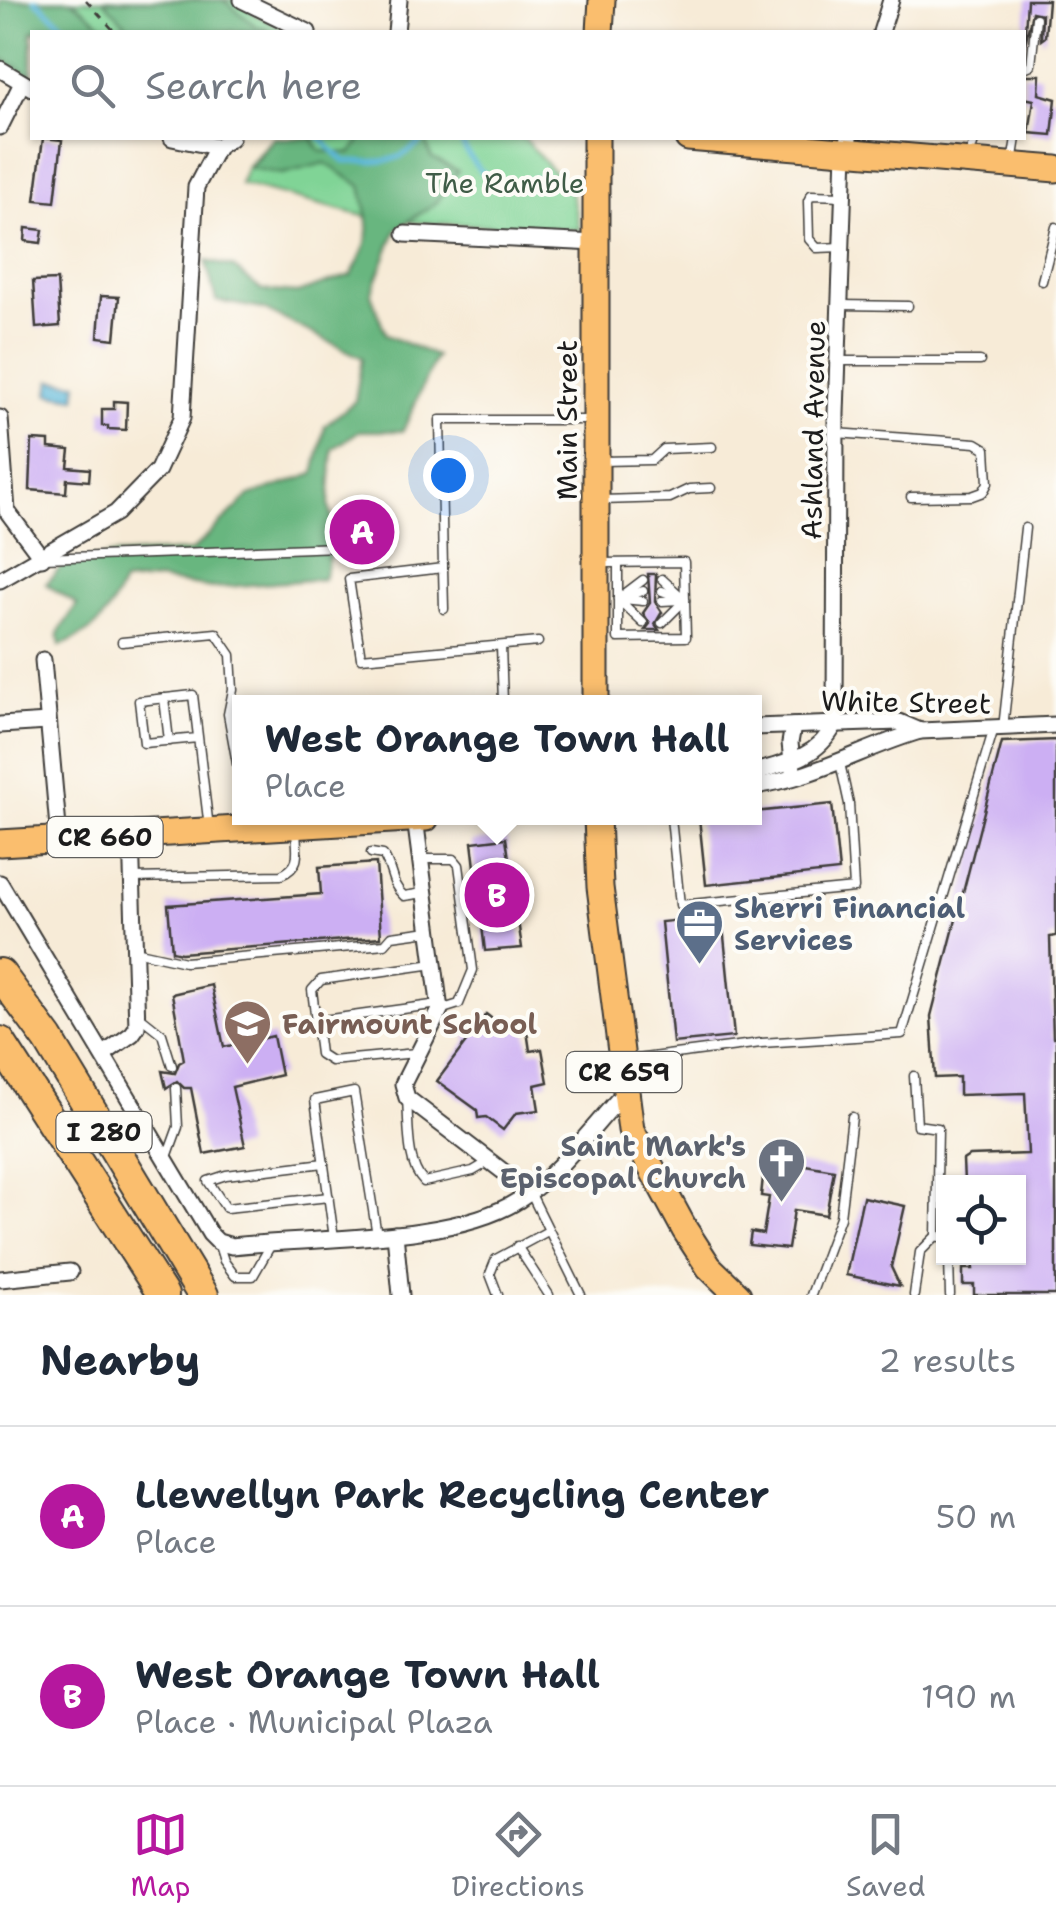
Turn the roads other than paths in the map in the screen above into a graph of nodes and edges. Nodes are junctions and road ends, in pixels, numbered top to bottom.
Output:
1 (242, 0) edge
2 (400, 0) edge
3 (602, 0) edge
4 (891, 0) edge
5 (1036, 18) dead end
6 (304, 30) edge
7 (396, 30) edge
8 (600, 30) edge
9 (882, 30) edge
10 (1026, 67) edge
11 (0, 69) edge
12 (27, 86) edge
13 (0, 127) edge
14 (198, 140) edge
15 (596, 140) edge
16 (741, 140) edge
17 (1016, 140) edge
18 (224, 142) edge
19 (847, 144) edge
20 (971, 150) edge
21 (1012, 165) junction
22 (1056, 169) edge
23 (844, 196) junction
24 (1056, 227) edge
25 (404, 234) dead end
26 (597, 242) junction
27 (842, 247) junction
28 (1042, 281) dead end
29 (840, 305) junction
30 (908, 306) dead end
31 (838, 361) junction
32 (980, 362) dead end
33 (0, 418) edge
34 (596, 420) junction
35 (836, 434) junction
36 (712, 448) dead end
37 (596, 461) junction
38 (711, 488) dead end
39 (910, 497) dead end
40 (596, 500) junction
41 (1025, 528) dead end
42 (339, 547) dead end
43 (42, 558) junction
44 (607, 563) junction
45 (443, 568) junction
46 (662, 579) dead end
47 (0, 580) edge
48 (643, 580) dead end
49 (643, 596) dead end
50 (662, 596) dead end
51 (618, 599) junction
52 (685, 600) junction
53 (444, 609) dead end
54 (643, 618) dead end
55 (662, 619) dead end
56 (608, 638) junction
57 (122, 642) dead end
58 (538, 642) dead end
59 (501, 646) junction
60 (43, 660) dead end
61 (233, 695) edge
62 (504, 695) edge
63 (597, 695) edge
64 (164, 698) junction
65 (232, 698) edge
66 (48, 722) junction
67 (835, 724) junction
68 (1056, 725) edge
69 (0, 726) edge
70 (794, 726) junction
71 (762, 727) edge
72 (999, 728) junction
73 (920, 732) junction
74 (232, 736) edge
75 (198, 738) junction
76 (169, 741) junction
77 (793, 762) junction
78 (840, 762) junction
79 (762, 770) edge
80 (794, 780) junction
81 (762, 785) edge
82 (243, 825) edge
83 (263, 825) edge
84 (322, 825) edge
85 (416, 825) edge
86 (597, 825) edge
87 (672, 825) edge
88 (296, 827) junction
89 (210, 833) junction
90 (132, 836) junction
91 (59, 839) junction
92 (0, 843) edge
93 (370, 854) dead end
94 (420, 859) junction
95 (132, 878) junction
96 (0, 883) edge
97 (424, 893) junction
98 (429, 931) junction
99 (135, 951) junction
100 (434, 964) junction
101 (0, 974) edge
102 (440, 1007) junction
103 (138, 1015) junction
104 (316, 1021) junction
105 (0, 1042) edge
106 (420, 1053) junction
107 (104, 1054) junction
108 (623, 1060) junction
109 (172, 1066) dead end
110 (914, 1076) dead end
111 (176, 1088) dead end
112 (626, 1091) junction
113 (407, 1098) junction
114 (852, 1117) dead end
115 (166, 1160) junction
116 (490, 1161) junction
117 (324, 1163) junction
118 (939, 1175) edge
119 (530, 1192) junction
120 (329, 1197) junction
121 (548, 1231) junction
122 (395, 1234) junction
123 (378, 1235) junction
124 (334, 1238) junction
125 (936, 1240) edge
126 (218, 1242) junction
127 (272, 1243) junction
128 (517, 1246) junction
129 (950, 1265) edge
130 (70, 1272) dead end
131 (0, 1279) edge
132 (164, 1295) edge
133 (203, 1295) edge
134 (402, 1295) edge
135 (498, 1295) edge
136 (549, 1295) edge
137 (581, 1295) edge
138 (738, 1295) edge
139 (811, 1295) edge
140 (914, 1295) edge
141 (950, 1295) edge

1 - 6 street
2 - 7 street
3 - 8 main road
4 - 9 street
5 - 10 lane
11 - 12 street
12 - 13 street
14 - 18 street
15 - 26 main road, Main Street
16 - 19 main road
17 - 21 lane
18 - 43 street
19 - 20 main road
19 - 23 street, Ashland Avenue
20 - 21 main road
21 - 22 main road
23 - 27 street, Ashland Avenue
23 - 27 lane
24 - 28 lane
25 - 26 street
26 - 34 main road, Main Street
27 - 29 street, Ashland Avenue
29 - 30 lane
29 - 31 street, Ashland Avenue
31 - 32 lane
31 - 35 street, Ashland Avenue
33 - 43 street
34 - 37 main road, Main Street
34 - 45 lane
35 - 39 lane
35 - 67 street, Ashland Avenue
36 - 37 lane
37 - 40 main road, Main Street
38 - 40 lane
40 - 44 main road, Main Street
41 - 72 lane
42 - 43 lane
43 - 47 street
44 - 51 lane
44 - 52 lane
44 - 56 main road, Main Street
45 - 53 lane
45 - 59 lane
46 - 52 lane
48 - 51 lane
49 - 51 lane
50 - 52 lane
51 - 54 lane
51 - 56 lane
52 - 55 lane
52 - 56 lane
56 - 63 main road, Main Street
57 - 61 lane
58 - 59 lane
59 - 62 lane
60 - 66 street
64 - 75 lane
64 - 76 lane
64 - 76 lane
65 - 74 lane
66 - 69 street
66 - 91 street
67 - 70 street, White Street
67 - 73 street, White Street
67 - 77 street
68 - 72 street, White Street
70 - 71 street, White Street
70 - 77 street
72 - 73 street, White Street
72 - 108 lane
73 - 78 street
75 - 76 lane
75 - 89 lane
77 - 79 street
77 - 80 street
78 - 80 street
78 - 87 lane
80 - 81 street
82 - 89 main road, CR 660
83 - 88 main road, CR 660
84 - 88 main road, CR 660
85 - 94 street
86 - 108 main road, CR 659
88 - 95 lane
89 - 90 main road, CR 660
90 - 91 main road, CR 660
90 - 95 street
91 - 92 main road, CR 660
93 - 97 lane
94 - 97 street
94 - 102 lane
95 - 99 street
96 - 107 street
97 - 98 street
98 - 99 lane
98 - 100 street
99 - 103 street
100 - 102 street
100 - 104 lane
101 - 133 highway, I 280
102 - 104 lane
102 - 106 street
103 - 107 street
103 - 109 lane
104 - 106 lane
105 - 132 highway, I 280
106 - 113 street
107 - 115 street
108 - 112 main road, CR 659
110 - 118 lane
111 - 115 lane
112 - 119 street
112 - 138 main road, CR 659
113 - 116 street
113 - 116 lane
114 - 139 lane
115 - 126 street
116 - 119 street
117 - 120 lane
117 - 120 lane
117 - 123 lane
119 - 121 lane
119 - 122 street
120 - 124 lane
121 - 128 lane
121 - 137 lane
122 - 123 street
122 - 134 street
123 - 124 street
124 - 127 street
125 - 140 lane
126 - 127 street
126 - 127 lane
128 - 135 lane
128 - 136 lane
129 - 141 lane
130 - 131 street

